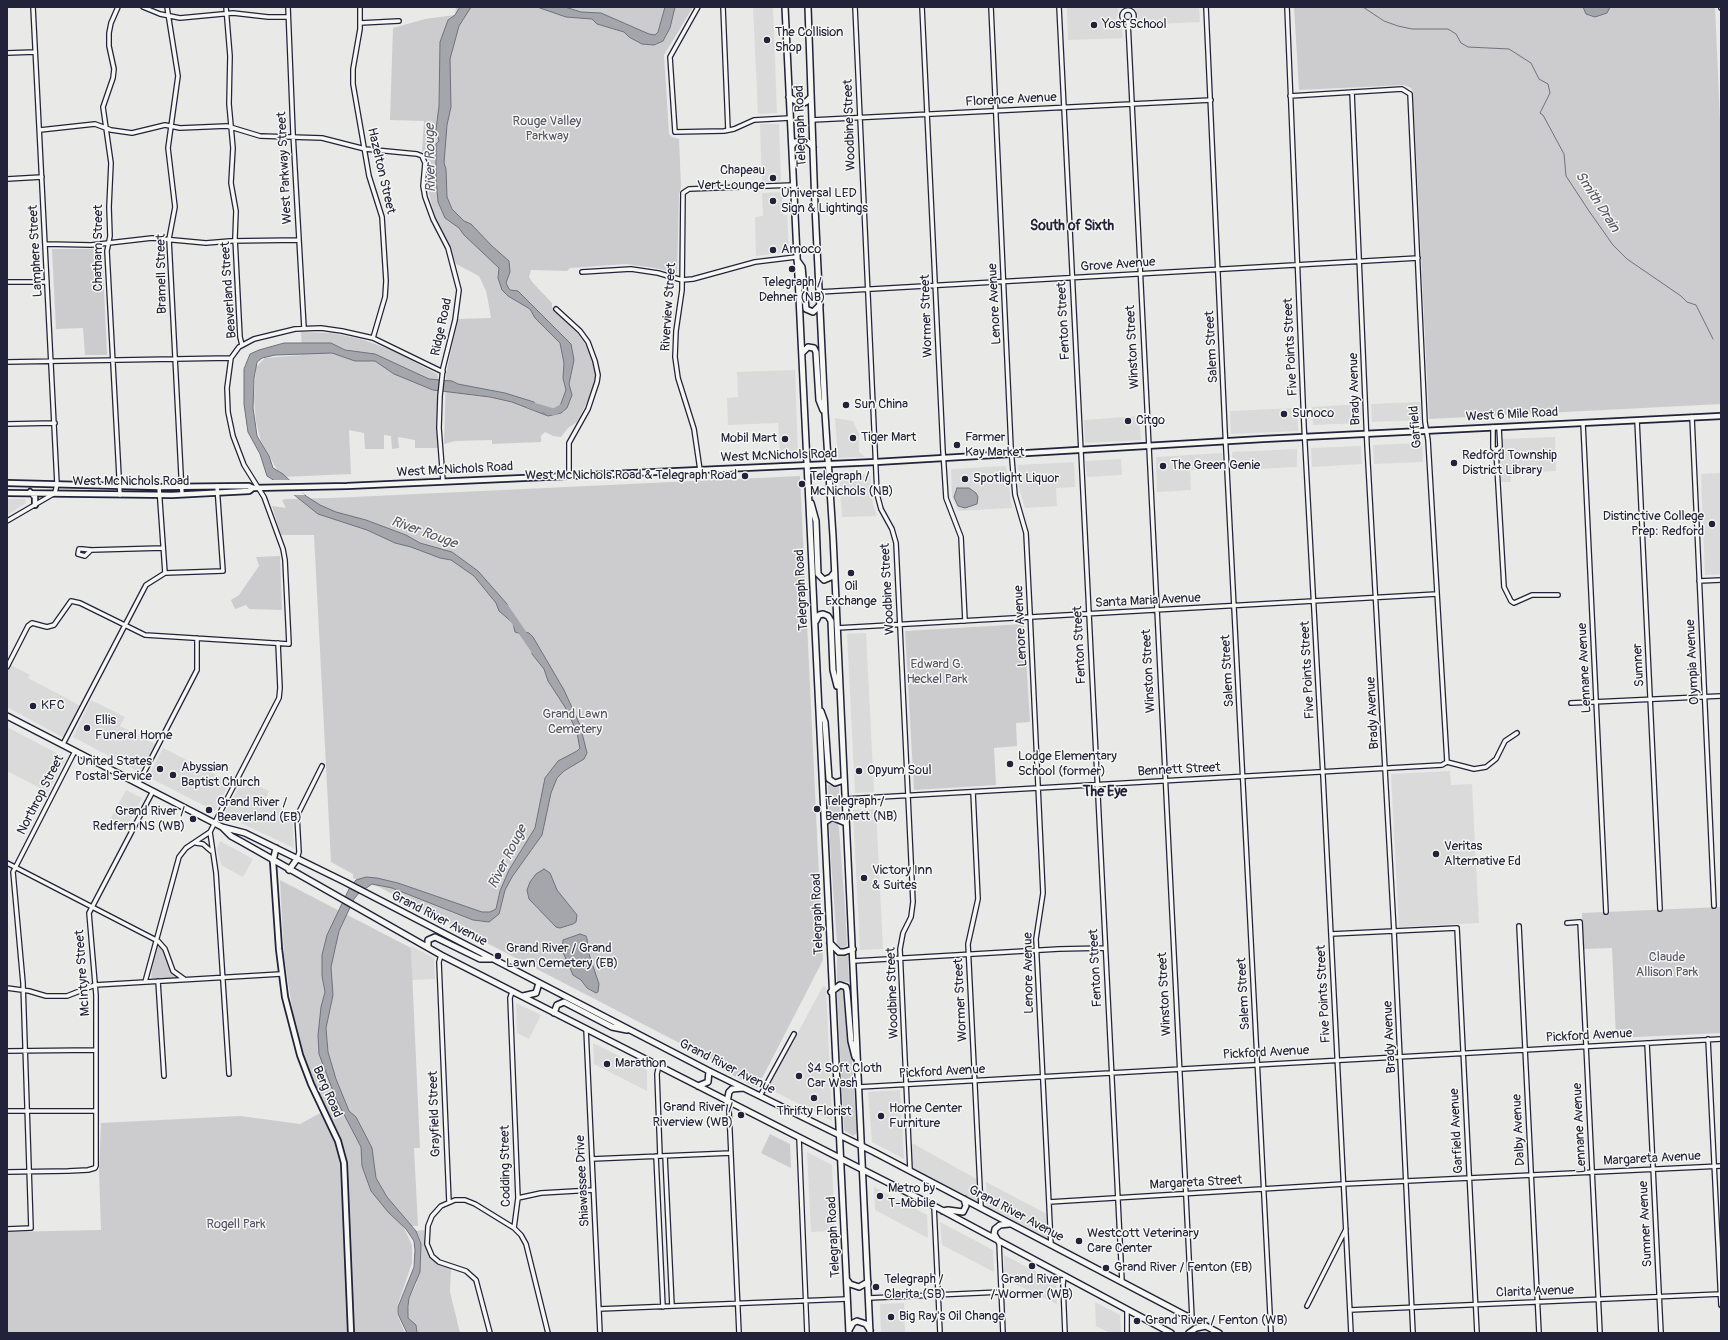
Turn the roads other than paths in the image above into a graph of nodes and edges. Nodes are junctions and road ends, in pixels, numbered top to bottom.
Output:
1 (33, 7) edge
2 (118, 7) edge
3 (143, 7) edge
4 (167, 7) edge
5 (226, 7) edge
6 (288, 7) edge
7 (360, 7) edge
8 (698, 7) edge
9 (723, 7) edge
10 (785, 7) edge
11 (808, 7) edge
12 (855, 7) edge
13 (922, 7) edge
14 (991, 7) edge
15 (1059, 7) edge
16 (1206, 7) edge
17 (1287, 7) edge
18 (226, 14) junction
19 (167, 16) junction
20 (288, 18) junction
21 (399, 21) dead end
22 (1128, 22) dead end
23 (360, 23) junction
24 (35, 52) junction
25 (7, 53) edge
26 (1352, 92) junction
27 (1290, 96) junction
28 (789, 97) junction
29 (811, 97) junction
30 (1211, 100) junction
31 (1132, 104) junction
32 (1063, 108) junction
33 (997, 111) junction
34 (927, 115) junction
35 (790, 118) junction
36 (859, 118) junction
37 (812, 120) junction
38 (171, 126) junction
39 (106, 127) junction
40 (232, 128) junction
41 (40, 130) junction
42 (728, 130) junction
43 (293, 138) junction
44 (792, 146) junction
45 (813, 147) junction
46 (365, 149) junction
47 (42, 177) junction
48 (7, 179) edge
49 (793, 185) junction
50 (169, 239) junction
51 (300, 240) junction
52 (235, 241) junction
53 (108, 243) junction
54 (45, 244) junction
55 (796, 258) junction
56 (1418, 258) junction
57 (1360, 260) junction
58 (1298, 264) junction
59 (1218, 268) junction
60 (582, 272) dead end
61 (1139, 273) junction
62 (1072, 278) junction
63 (682, 280) junction
64 (7, 282) edge
65 (47, 282) junction
66 (1004, 282) junction
67 (936, 286) junction
68 (867, 289) junction
69 (820, 292) junction
70 (820, 305) junction
71 (556, 309) dead end
72 (304, 328) junction
73 (373, 338) junction
74 (242, 345) junction
75 (802, 353) junction
76 (231, 358) junction
77 (175, 359) junction
78 (113, 360) junction
79 (52, 361) junction
80 (7, 362) edge
81 (442, 373) junction
82 (825, 412) junction
83 (1721, 416) edge
84 (1692, 417) junction
85 (1637, 420) junction
86 (55, 423) junction
87 (1583, 423) junction
88 (7, 424) edge
89 (1493, 427) junction
90 (1499, 427) junction
91 (1426, 431) junction
92 (1367, 434) junction
93 (1304, 437) junction
94 (1226, 441) junction
95 (1148, 446) junction
96 (1080, 450) junction
97 (1496, 450) junction
98 (1012, 454) junction
99 (943, 458) junction
100 (876, 462) junction
101 (828, 465) junction
102 (806, 466) junction
103 (700, 470) junction
104 (569, 476) junction
105 (443, 481) junction
106 (8, 482) edge
107 (26, 482) junction
108 (58, 484) junction
109 (120, 486) junction
110 (182, 486) junction
111 (217, 486) junction
112 (159, 487) junction
113 (258, 488) junction
114 (28, 492) junction
115 (8, 493) edge
116 (54, 493) junction
117 (217, 493) junction
118 (182, 494) junction
119 (808, 494) junction
120 (120, 495) junction
121 (160, 495) junction
122 (35, 505) junction
123 (7, 521) edge
124 (163, 548) junction
125 (91, 550) dead end
126 (834, 571) junction
127 (165, 573) junction
128 (1721, 580) edge
129 (1699, 581) junction
130 (1437, 594) junction
131 (1558, 595) dead end
132 (1377, 598) junction
133 (1314, 601) junction
134 (1235, 606) junction
135 (1156, 610) junction
136 (1089, 614) junction
137 (1030, 617) junction
138 (965, 621) junction
139 (815, 623) junction
140 (124, 625) junction
141 (900, 625) junction
142 (837, 628) junction
143 (197, 638) junction
144 (278, 644) junction
145 (7, 666) edge
146 (1721, 696) edge
147 (1705, 697) junction
148 (840, 699) junction
149 (1651, 699) junction
150 (1597, 702) junction
151 (1571, 703) dead end
152 (819, 706) junction
153 (7, 716) edge
154 (1517, 733) dead end
155 (63, 744) junction
156 (75, 751) junction
157 (1447, 762) junction
158 (322, 766) dead end
159 (1386, 768) junction
160 (1323, 772) junction
161 (1243, 777) junction
162 (844, 780) junction
163 (1165, 781) junction
164 (138, 784) junction
165 (1097, 785) junction
166 (1038, 788) junction
167 (153, 791) junction
168 (973, 792) junction
169 (908, 796) junction
170 (845, 799) junction
171 (824, 822) junction
172 (214, 823) junction
173 (846, 823) junction
174 (222, 827) junction
175 (210, 832) junction
176 (195, 843) junction
177 (276, 848) junction
178 (211, 852) junction
179 (297, 859) junction
180 (273, 861) junction
181 (7, 863) edge
182 (15, 867) junction
183 (289, 870) junction
184 (1714, 906) dead end
185 (92, 907) junction
186 (1660, 909) dead end
187 (1606, 912) dead end
188 (1567, 923) dead end
189 (1519, 926) dead end
190 (1394, 931) junction
191 (1331, 934) junction
192 (156, 940) junction
193 (830, 943) junction
194 (428, 947) junction
195 (1105, 948) junction
196 (853, 949) junction
197 (1036, 951) junction
198 (441, 954) junction
199 (968, 955) junction
200 (900, 959) junction
201 (494, 960) junction
202 (854, 961) junction
203 (281, 974) junction
204 (223, 977) junction
205 (185, 979) junction
206 (158, 981) junction
207 (146, 982) junction
208 (539, 983) junction
209 (95, 985) junction
210 (7, 988) edge
211 (23, 990) junction
212 (512, 992) junction
213 (831, 992) junction
214 (522, 997) junction
215 (554, 1013) junction
216 (586, 1029) junction
217 (634, 1032) junction
218 (794, 1034) dead end
219 (1721, 1039) edge
220 (1708, 1040) junction
221 (1647, 1043) junction
222 (1586, 1046) junction
223 (1524, 1049) junction
224 (96, 1050) junction
225 (7, 1051) edge
226 (26, 1051) junction
227 (1463, 1052) junction
228 (1401, 1056) junction
229 (1338, 1059) junction
230 (1258, 1064) junction
231 (659, 1065) junction
232 (858, 1068) junction
233 (1179, 1068) junction
234 (709, 1071) junction
235 (1111, 1072) junction
236 (229, 1074) dead end
237 (164, 1076) dead end
238 (1043, 1076) junction
239 (975, 1080) junction
240 (907, 1084) junction
241 (698, 1086) junction
242 (859, 1087) junction
243 (744, 1088) junction
244 (760, 1096) junction
245 (729, 1103) junction
246 (28, 1111) junction
247 (96, 1111) junction
248 (7, 1112) edge
249 (839, 1135) junction
250 (799, 1138) junction
251 (862, 1146) junction
252 (731, 1153) junction
253 (660, 1156) junction
254 (840, 1158) junction
255 (592, 1159) junction
256 (1714, 1166) junction
257 (1721, 1166) edge
258 (1654, 1169) junction
259 (863, 1170) junction
260 (910, 1170) junction
261 (7, 1172) edge
262 (29, 1172) junction
263 (1592, 1172) junction
264 (1531, 1176) junction
265 (1469, 1178) junction
266 (1405, 1181) junction
267 (1344, 1184) junction
268 (1264, 1189) junction
269 (593, 1190) junction
270 (1186, 1193) junction
271 (1118, 1197) junction
272 (518, 1198) junction
273 (964, 1199) junction
274 (449, 1202) junction
275 (1049, 1202) junction
276 (934, 1206) junction
277 (981, 1208) junction
278 (943, 1211) junction
279 (1010, 1224) junction
280 (514, 1228) junction
281 (1346, 1228) junction
282 (7, 1229) edge
283 (668, 1234) junction
284 (660, 1235) junction
285 (999, 1242) junction
286 (1051, 1245) junction
287 (1064, 1276) junction
288 (847, 1280) junction
289 (1122, 1281) junction
290 (868, 1282) junction
291 (1001, 1292) junction
292 (938, 1294) junction
293 (1721, 1294) edge
294 (1660, 1296) junction
295 (869, 1298) junction
296 (847, 1299) junction
297 (806, 1300) junction
298 (1599, 1300) junction
299 (1538, 1302) junction
300 (738, 1303) junction
301 (1475, 1305) junction
302 (1721, 1305) edge
303 (672, 1306) junction
304 (1307, 1306) dead end
305 (663, 1307) junction
306 (1412, 1307) junction
307 (598, 1309) junction
308 (1350, 1310) junction
309 (1128, 1311) junction
310 (1192, 1318) junction
311 (1206, 1326) junction
312 (849, 1332) edge
313 (870, 1332) edge
314 (351, 1333) edge
315 (490, 1333) edge
316 (548, 1333) edge
317 (600, 1333) edge
318 (739, 1333) edge
319 (807, 1333) edge
320 (940, 1333) edge
321 (1002, 1333) edge
322 (1065, 1333) edge
323 (1127, 1333) edge
324 (1171, 1333) edge
325 (1189, 1333) edge
326 (1219, 1333) edge
327 (1272, 1333) edge
328 (1351, 1333) edge
329 (1413, 1333) edge
330 (1477, 1333) edge
331 (1539, 1333) edge
332 (1600, 1333) edge
333 (1661, 1333) edge

1 - 24 street, Lamphere Street
2 - 39 street, Chatham Street
3 - 19 street
4 - 19 street, Bramell Street
5 - 18 street, Beaverland Street
6 - 20 street, West Parkway Street
7 - 23 street, Hazelton Street
8 - 42 street
9 - 42 street
10 - 28 main road, Telegraph Road
11 - 29 main road, Telegraph Road
12 - 36 street, Woodbine Street
13 - 34 street, Wormer Street
14 - 33 street, Lenore Avenue
15 - 32 street, Fenton Street
16 - 30 street, Salem Street
17 - 27 street, Five Points Street
18 - 19 street
18 - 20 street
18 - 40 street, Beaverland Street
19 - 38 street, Bramell Street
20 - 43 street, West Parkway Street
21 - 23 street
22 - 31 street, Winston Street
23 - 46 street, Hazelton Street
24 - 25 street
24 - 41 street, Lamphere Street
26 - 27 street
26 - 56 street, Garfield
26 - 57 street, Brady Avenue
27 - 58 street, Five Points Street
28 - 29 main road
28 - 35 main road, Telegraph Road
29 - 37 main road, Telegraph Road
30 - 31 street, Florence Avenue
30 - 59 street, Salem Street
31 - 32 street, Florence Avenue
31 - 61 street, Winston Street
32 - 33 street, Florence Avenue
32 - 62 street, Fenton Street
33 - 34 street, Florence Avenue
33 - 66 street, Lenore Avenue
34 - 36 street, Florence Avenue
34 - 67 street, Wormer Street
35 - 42 street
35 - 44 main road, Telegraph Road
36 - 37 street, Florence Avenue
36 - 68 street, Woodbine Street
37 - 45 main road, Telegraph Road
38 - 39 street
38 - 40 street
38 - 50 street, Bramell Street
39 - 41 street
39 - 53 street, Chatham Street
40 - 43 street
40 - 52 street, Beaverland Street
41 - 47 street, Lamphere Street
43 - 46 street
43 - 51 street, West Parkway Street
44 - 45 main road
44 - 49 main road, Telegraph Road
45 - 69 main road, Telegraph Road
46 - 73 street, Hazelton Street
46 - 81 street, Ridge Road
47 - 48 street
47 - 54 street, Lamphere Street
49 - 55 main road, Telegraph Road
49 - 63 street, Riverview Street
50 - 52 street
50 - 53 street
50 - 77 street, Bramell Street
51 - 52 street
51 - 72 street, West Parkway Street
52 - 74 street, Beaverland Street
53 - 54 street
53 - 78 street, Chatham Street
54 - 65 street, Lamphere Street
55 - 63 street
55 - 70 main road
55 - 75 main road, Telegraph Road
56 - 57 street, Grove Avenue
56 - 91 street, Garfield
57 - 58 street, Grove Avenue
57 - 92 street, Brady Avenue
58 - 59 street, Grove Avenue
58 - 93 street, Five Points Street
59 - 61 street, Grove Avenue
59 - 94 street, Salem Street
60 - 63 street
61 - 62 street, Grove Avenue
61 - 95 street, Winston Street
62 - 66 street, Grove Avenue
62 - 96 street, Fenton Street
63 - 103 street, Riverview Street
64 - 65 street
65 - 79 street, Lamphere Street
66 - 67 street, Grove Avenue
66 - 98 street, Lenore Avenue
67 - 68 street, Grove Avenue
67 - 99 street, Wormer Street
68 - 69 street, Grove Avenue
68 - 100 street, Woodbine Street
69 - 70 main road, Telegraph Road
70 - 82 main road, Telegraph Road
71 - 104 street
72 - 73 street
72 - 74 street
73 - 81 street
74 - 76 street, Beaverland Street
75 - 82 main road, Telegraph Road
75 - 102 main road, Telegraph Road
76 - 77 street
76 - 113 street, Beaverland Street
77 - 78 street
77 - 110 street, Bramell Street
78 - 79 street
78 - 109 street, Chatham Street
79 - 80 street
79 - 86 street, Lamphere Street
81 - 105 street, Ridge Road
82 - 101 main road, Telegraph Road
83 - 84 main road, West 6 Mile Road
84 - 85 main road, West 6 Mile Road
84 - 129 street, Olympia Avenue
85 - 87 main road, West 6 Mile Road
85 - 149 street, Sumner
86 - 88 street
86 - 108 street, Lamphere Street
87 - 90 main road, West 6 Mile Road
87 - 150 street, Lennane Avenue
89 - 90 main road, West 6 Mile Road
89 - 91 main road, West 6 Mile Road
89 - 97 street
90 - 97 street
91 - 92 main road, West 6 Mile Road
91 - 130 street, Garfield
92 - 93 main road, West 6 Mile Road
92 - 132 street, Brady Avenue
93 - 94 main road, West McNichols Road
93 - 133 street, Five Points Street
94 - 95 main road, West McNichols Road
94 - 134 street, Salem Street
95 - 96 main road, West McNichols Road
95 - 135 street, Winston Street
96 - 98 main road, West McNichols Road
96 - 136 street, Fenton Street
97 - 131 street
98 - 99 main road, West McNichols Road
98 - 137 street, Lenore Avenue
99 - 100 main road, West McNichols Road
99 - 138 street, Wormer Street
100 - 101 main road, West McNichols Road
100 - 141 street, Woodbine Street
101 - 102 main road, West McNichols Road
101 - 126 main road, Telegraph Road
102 - 103 main road, West McNichols Road
102 - 119 main road, Telegraph Road
103 - 104 main road, West McNichols Road
104 - 105 main road, West McNichols Road
105 - 113 main road, West McNichols Road
106 - 107 main road, West McNichols Road
106 - 115 main road
107 - 108 main road, West McNichols Road
107 - 114 main road
108 - 109 main road, West McNichols Road
108 - 116 street, Lamphere Street
109 - 112 main road, West McNichols Road
109 - 120 street, Chatham Street
110 - 111 main road, West McNichols Road
110 - 112 main road, West McNichols Road
110 - 118 street, Bramell Street
111 - 113 main road, West McNichols Road
111 - 117 street
112 - 121 street
113 - 117 main road, West McNichols Road
113 - 144 street, Beaverland Street
114 - 115 main road, West McNichols Road
114 - 116 main road, West McNichols Road
114 - 122 main road
116 - 120 main road, West McNichols Road
116 - 122 street
117 - 118 main road, West McNichols Road
117 - 127 street
118 - 121 main road, West McNichols Road
119 - 126 main road, Telegraph Road
119 - 139 main road, Telegraph Road
120 - 121 main road, West McNichols Road
121 - 124 street
122 - 123 street
124 - 125 street
124 - 127 street
126 - 142 main road, Telegraph Road
127 - 140 street, Northrop Street
128 - 129 street
129 - 147 street, Olympia Avenue
130 - 132 street, Santa Maria Avenue
130 - 157 street, Garfield
132 - 133 street, Santa Maria Avenue
132 - 159 street, Brady Avenue
133 - 134 street, Santa Maria Avenue
133 - 160 street, Five Points Street
134 - 135 street, Santa Maria Avenue
134 - 161 street, Salem Street
135 - 136 street, Santa Maria Avenue
135 - 163 street, Winston Street
136 - 137 street, Santa Maria Avenue
136 - 165 street, Fenton Street
137 - 138 street, Santa Maria Avenue
137 - 166 street, Lenore Avenue
138 - 141 street, Santa Maria Avenue
139 - 148 main road
139 - 152 main road, Telegraph Road
140 - 143 street
140 - 145 street
140 - 155 street, Northrop Street
141 - 142 street, Santa Maria Avenue
141 - 169 street, Woodbine Street
142 - 148 main road, Telegraph Road
143 - 144 street
143 - 164 street
144 - 172 street
146 - 147 street
147 - 149 street
147 - 184 street, Olympia Avenue
148 - 162 main road, Telegraph Road
149 - 150 street
149 - 186 street, Sumner
150 - 151 street
150 - 187 street, Lennane Avenue
152 - 162 main road
152 - 171 main road, Telegraph Road
153 - 155 main road, Grand River Avenue
154 - 157 street
155 - 156 main road, Grand River Avenue
156 - 164 main road, Grand River Avenue
156 - 182 street, Northrop Street
157 - 159 street, Bennett Street
158 - 179 street
159 - 160 street, Bennett Street
159 - 190 street, Brady Avenue
160 - 161 street, Bennett Street
160 - 191 street, Five Points Street
161 - 163 street, Bennett Street
161 - 230 street, Salem Street
162 - 170 main road, Telegraph Road
163 - 165 street, Bennett Street
163 - 233 street, Winston Street
164 - 167 main road, Grand River Avenue
165 - 166 street, Bennett Street
165 - 195 street, Fenton Street
166 - 168 street, Bennett Street
166 - 197 street, Lenore Avenue
167 - 172 main road, Grand River Avenue
167 - 185 street, McIntyre Street
168 - 169 street, Bennett Street
168 - 199 street, Wormer Street
169 - 170 street, Bennett Street
169 - 200 street, Woodbine Street
170 - 173 main road, Telegraph Road
171 - 173 main road
171 - 193 main road, Telegraph Road
172 - 174 main road, Grand River Avenue
172 - 175 street
173 - 196 main road, Telegraph Road
174 - 177 main road, Grand River Avenue
174 - 180 main road, Grand River Avenue
175 - 176 street
175 - 178 street
176 - 178 street
176 - 192 street
177 - 179 main road, Grand River Avenue
177 - 180 main road
178 - 204 street
179 - 183 main road
179 - 201 main road, Grand River Avenue
180 - 183 main road, Grand River Avenue
180 - 203 main road, Berg Road
181 - 182 street
182 - 185 street
182 - 211 street, Northrop Street
183 - 194 main road, Grand River Avenue
185 - 192 street
185 - 209 street, McIntyre Street
188 - 222 street, Lennane Avenue
189 - 223 street, Dalby Avenue
190 - 191 street
190 - 227 street, Garfield Avenue
190 - 228 street, Brady Avenue
191 - 229 street, Five Points Street
192 - 205 street
192 - 207 street
193 - 196 main road
193 - 213 main road, Telegraph Road
194 - 198 main road, Grand River Avenue
194 - 201 main road
195 - 197 street
195 - 235 street, Fenton Street
196 - 202 main road, Telegraph Road
197 - 199 street
197 - 238 street, Lenore Avenue
198 - 212 main road, Grand River Avenue
198 - 274 street, Grayfield Street
199 - 200 street
199 - 239 street, Wormer Street
200 - 202 street
200 - 240 street, Woodbine Street
201 - 208 main road, Grand River Avenue
202 - 232 main road, Telegraph Road
203 - 204 street
203 - 314 main road, Berg Road
204 - 205 street
204 - 236 street
205 - 206 street
206 - 207 street
206 - 237 street
207 - 209 street
208 - 214 main road
208 - 217 main road, Grand River Avenue
209 - 211 street
209 - 224 street, McIntyre Street
210 - 211 street
211 - 226 street, Northrop Street
212 - 214 main road, Grand River Avenue
212 - 272 street, Codding Street
213 - 232 main road
213 - 249 main road, Telegraph Road
214 - 215 main road, Grand River Avenue
215 - 216 main road, Grand River Avenue
215 - 217 main road
216 - 231 main road, Grand River Avenue
216 - 255 street, Shiawassee Drive
217 - 234 main road, Grand River Avenue
218 - 244 street
219 - 220 street, Pickford Avenue
220 - 221 street, Pickford Avenue
220 - 256 street
221 - 222 street, Pickford Avenue
221 - 258 street, Sumner Avenue
222 - 223 street, Pickford Avenue
222 - 263 street, Lennane Avenue
223 - 227 street, Pickford Avenue
223 - 264 street, Dalby Avenue
224 - 226 street
224 - 247 street, McIntyre Street
225 - 226 street
226 - 246 street, Northrop Street
227 - 228 street, Pickford Avenue
227 - 265 street, Garfield Avenue
228 - 229 street, Pickford Avenue
228 - 266 street, Brady Avenue
229 - 230 street, Pickford Avenue
229 - 267 street, Five Points Street
230 - 233 street, Pickford Avenue
230 - 268 street, Salem Street
231 - 241 main road, Grand River Avenue
231 - 253 street
232 - 242 main road, Telegraph Road
233 - 235 street, Pickford Avenue
233 - 270 street, Winston Street
234 - 241 main road
234 - 243 main road, Grand River Avenue
235 - 238 street, Pickford Avenue
235 - 271 street, Fenton Street
238 - 239 street, Pickford Avenue
238 - 275 street, Lenore Avenue
239 - 240 street, Pickford Avenue
239 - 277 street, Wormer Street
240 - 242 street, Pickford Avenue
240 - 260 street, Woodbine Street
241 - 245 main road, Grand River Avenue
242 - 251 main road, Telegraph Road
243 - 244 main road, Grand River Avenue
243 - 245 main road
244 - 249 main road, Grand River Avenue
245 - 250 main road, Grand River Avenue
245 - 252 street
246 - 247 street
246 - 248 street
246 - 262 street, Northrop Street
247 - 262 street, McIntyre Street
249 - 251 main road, Grand River Avenue
249 - 254 main road, Telegraph Road
250 - 254 main road, Grand River Avenue
250 - 297 street
251 - 259 main road, Telegraph Road
251 - 260 main road, Grand River Avenue
252 - 253 street
252 - 300 street
253 - 255 street
253 - 283 street
253 - 284 street
254 - 259 main road, Grand River Avenue
254 - 288 main road, Telegraph Road
255 - 269 street, Shiawassee Drive
256 - 257 street, Margareta Avenue
256 - 258 street, Margareta Avenue
256 - 293 street
258 - 263 street, Margareta Avenue
258 - 294 street, Sumner Avenue
259 - 276 main road, Grand River Avenue
259 - 290 main road, Telegraph Road
260 - 273 main road, Grand River Avenue
261 - 262 street
262 - 282 street, Northrop Street
263 - 264 street, Margareta Avenue
263 - 298 street, Lennane Avenue
264 - 265 street, Margareta Avenue
264 - 299 street, Dalby Avenue
265 - 266 street, Margareta Avenue
265 - 301 street, Garfield Avenue
266 - 267 street, Margareta Avenue
266 - 306 street, Brady Avenue
267 - 268 street, Margareta Street
267 - 281 street, Five Points Street
268 - 270 street, Margareta Street
268 - 327 street, Salem Street
269 - 272 street
269 - 307 street, Shiawassee Drive
270 - 271 street, Margareta Street
270 - 310 street, Winston Street
271 - 275 street, Margareta Street
271 - 289 street, Fenton Street
272 - 280 street, Codding Street
273 - 277 main road, Grand River Avenue
273 - 278 main road
274 - 280 street
274 - 315 street
275 - 286 street, Lenore Avenue
276 - 278 main road, Grand River Avenue
276 - 292 street
277 - 279 main road, Grand River Avenue
278 - 285 main road, Grand River Avenue
279 - 285 main road
279 - 286 main road, Grand River Avenue
280 - 316 street
281 - 304 street
281 - 308 street, Five Points Street
283 - 284 street
283 - 303 street
284 - 305 street
285 - 287 main road, Grand River Avenue
285 - 291 street
286 - 289 main road, Grand River Avenue
287 - 309 main road, Grand River Avenue
287 - 322 street
288 - 290 main road
288 - 296 main road, Telegraph Road
289 - 310 main road, Grand River Avenue
290 - 295 main road, Telegraph Road
291 - 292 street
291 - 321 street
292 - 295 street
292 - 320 street
293 - 294 street, Clarita Avenue
293 - 302 street
294 - 298 street, Clarita Avenue
294 - 333 street, Sumner Avenue
295 - 313 main road, Telegraph Road
296 - 297 street
296 - 312 main road, Telegraph Road
297 - 300 street
297 - 319 street
298 - 299 street, Clarita Avenue
298 - 332 street, Lennane Avenue
299 - 301 street, Clarita Avenue
299 - 331 street, Dalby Avenue
300 - 303 street
300 - 318 street
301 - 306 street, Clarita Avenue
301 - 330 street, Garfield Avenue
303 - 305 street
305 - 307 street
306 - 308 street, Clarita Avenue
306 - 329 street, Brady Avenue
307 - 317 street, Shiawassee Drive
308 - 328 street, Five Points Street
309 - 323 street
309 - 324 main road, Grand River Avenue
310 - 311 main road, Grand River Avenue
311 - 325 main road
311 - 326 main road, Grand River Avenue
312 - 313 main road

